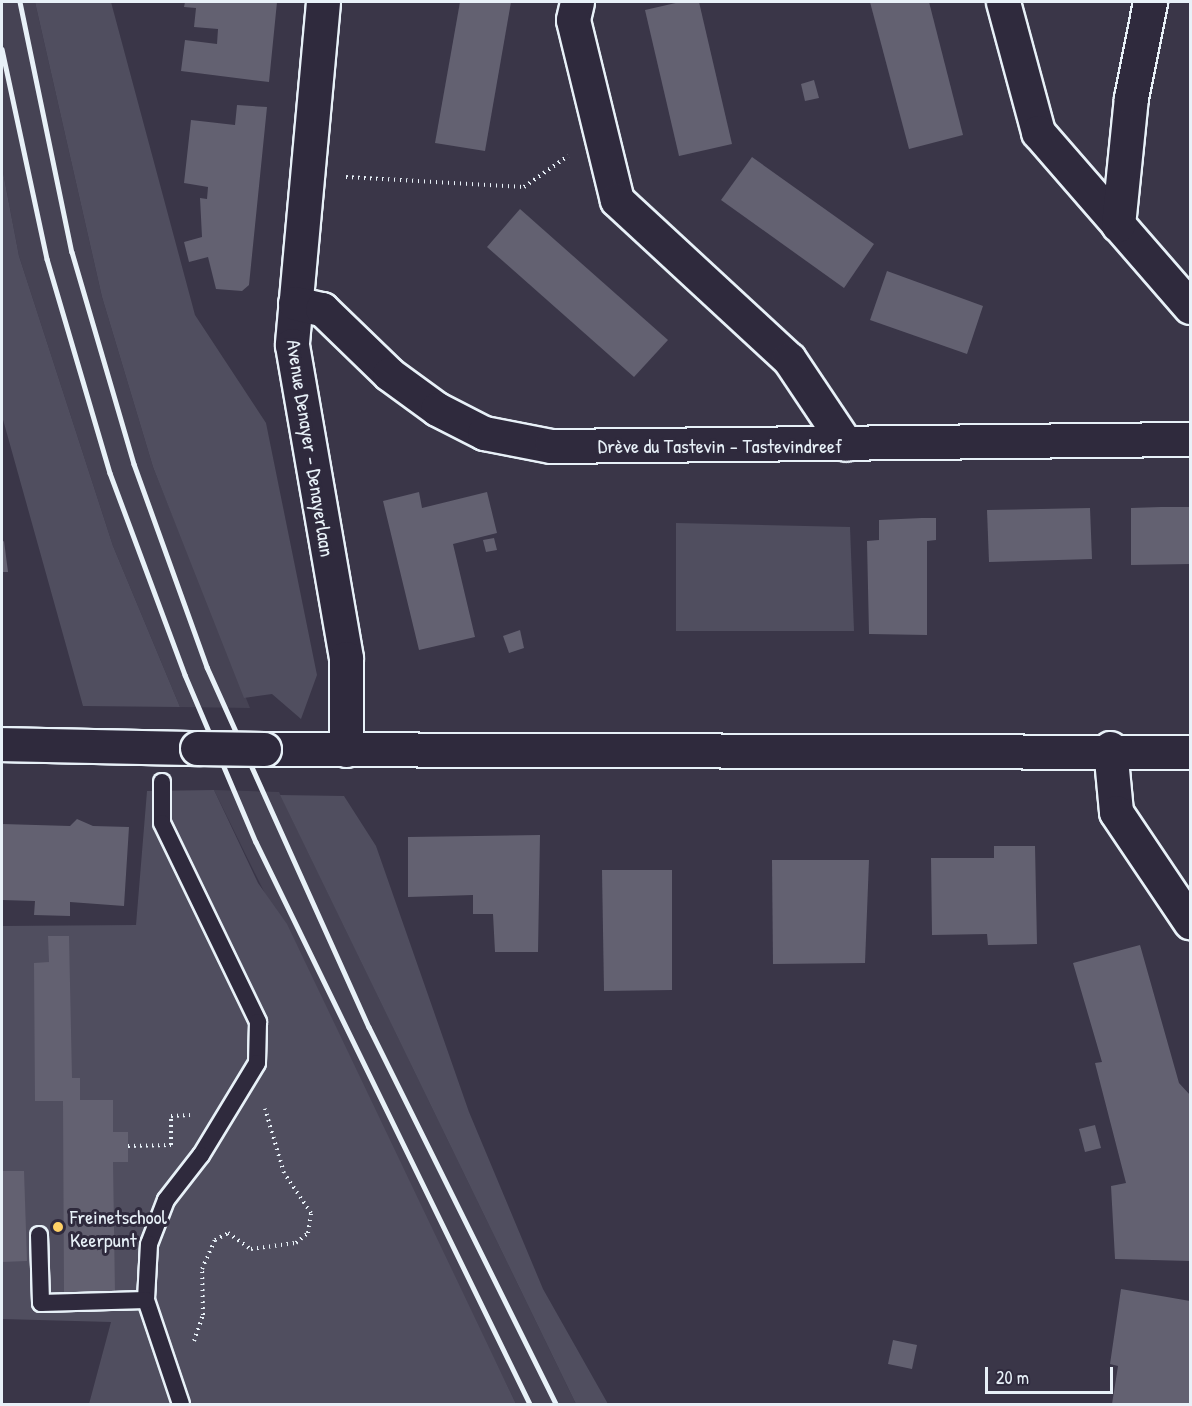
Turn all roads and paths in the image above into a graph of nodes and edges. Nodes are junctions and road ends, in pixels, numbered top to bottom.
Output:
1 (323, 2) edge
2 (577, 2) edge
3 (1003, 2) edge
4 (1150, 2) edge
5 (600, 132) junction
6 (306, 173) junction
7 (1118, 225) junction
8 (295, 303) junction
9 (1191, 307) edge
10 (1191, 439) edge
11 (846, 444) junction
12 (2, 744) edge
13 (1110, 748) junction
14 (346, 750) junction
15 (1191, 752) edge
16 (162, 782) dead end
17 (1191, 922) edge
18 (257, 1064) junction
19 (226, 1114) junction
20 (128, 1146) dead end
21 (39, 1234) dead end
22 (146, 1300) junction
23 (170, 1373) junction
24 (181, 1404) edge

1 - 6 street, Avenue Denayer - Denayerlaan
2 - 5 street
3 - 7 street
4 - 7 street
5 - 6 path
5 - 11 street
6 - 8 street, Avenue Denayer - Denayerlaan
7 - 9 street
8 - 11 street, Drève du Tastevin - Tastevindreef
8 - 14 street, Avenue Denayer - Denayerlaan
10 - 11 street, Drève du Tastevin - Tastevindreef
12 - 14 street, bridge
13 - 14 street
13 - 15 street
13 - 17 street
16 - 18 lane
18 - 19 lane
18 - 23 path
19 - 20 path
19 - 22 lane
21 - 22 lane
22 - 23 lane
23 - 24 lane

